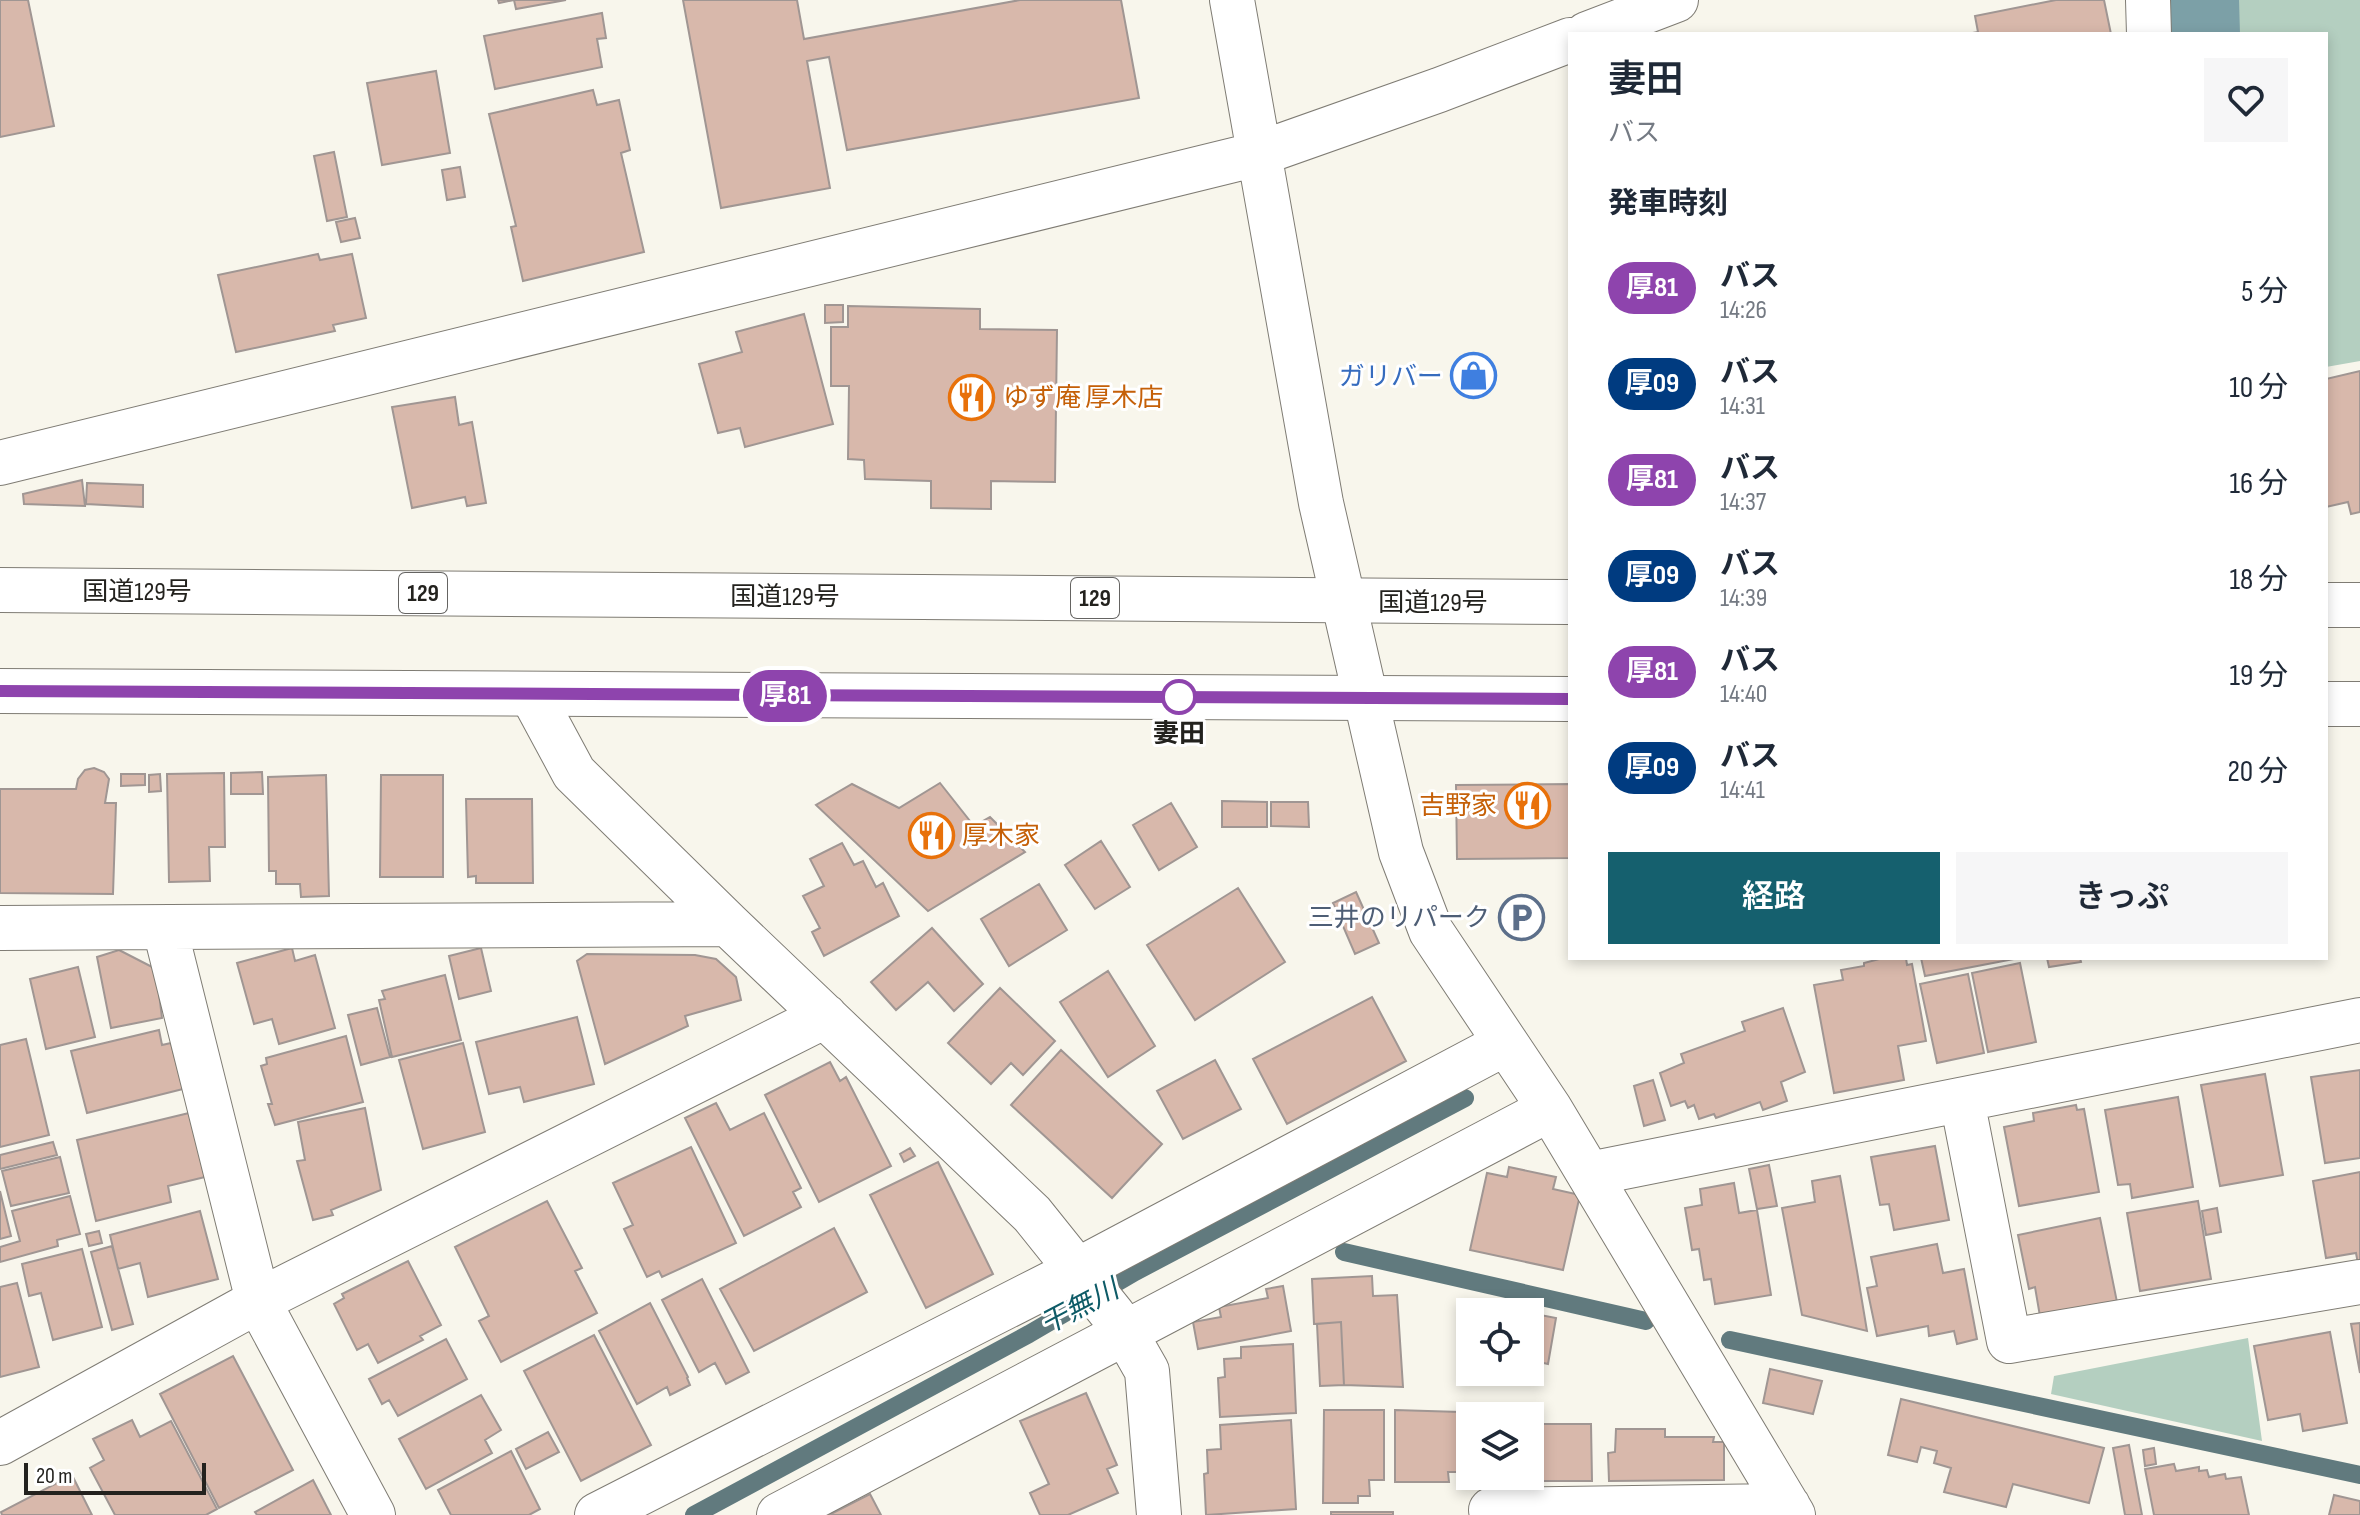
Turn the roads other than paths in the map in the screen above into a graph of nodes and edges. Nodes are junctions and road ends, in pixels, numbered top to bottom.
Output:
1 (1232, 0) edge
2 (1676, 0) edge
3 (2148, 0) edge
4 (1592, 32) edge
5 (2149, 32) edge
6 (1568, 41) edge
7 (1258, 154) junction
8 (0, 463) edge
9 (0, 590) edge
10 (1344, 601) junction
11 (1568, 602) edge
12 (2328, 605) edge
13 (2360, 605) edge
14 (0, 691) edge
15 (532, 695) junction
16 (1366, 697) junction
17 (1568, 699) edge
18 (2328, 704) edge
19 (2360, 704) edge
20 (728, 924) junction
21 (0, 928) edge
22 (165, 929) junction
23 (825, 1016) junction
24 (2360, 1020) edge
25 (1506, 1043) junction
26 (1962, 1100) junction
27 (1550, 1109) junction
28 (1589, 1174) junction
29 (2360, 1282) edge
30 (1101, 1300) junction
31 (258, 1301) junction
32 (0, 1443) edge
33 (1491, 1510) dead end
34 (1790, 1510) edge
35 (373, 1515) edge
36 (597, 1515) edge
37 (779, 1515) edge
38 (1159, 1515) edge

1 - 7 main road
2 - 4 main road
3 - 5 main road
6 - 7 main road
7 - 8 main road
7 - 10 main road
9 - 10 main road, 国道129号 / 129
10 - 11 main road, 国道129号 / 129
10 - 16 main road
12 - 13 main road
14 - 15 main road
15 - 16 main road
15 - 20 main road
16 - 17 main road
16 - 25 main road
18 - 19 main road
20 - 22 main road
20 - 23 main road
21 - 22 main road
22 - 31 main road
23 - 30 main road
23 - 31 main road
24 - 26 main road
25 - 27 main road
25 - 30 main road
26 - 28 main road
26 - 29 main road
27 - 28 main road
27 - 30 main road
28 - 34 main road
30 - 36 main road
30 - 37 main road
30 - 38 main road
31 - 32 main road
31 - 35 main road
33 - 34 main road

